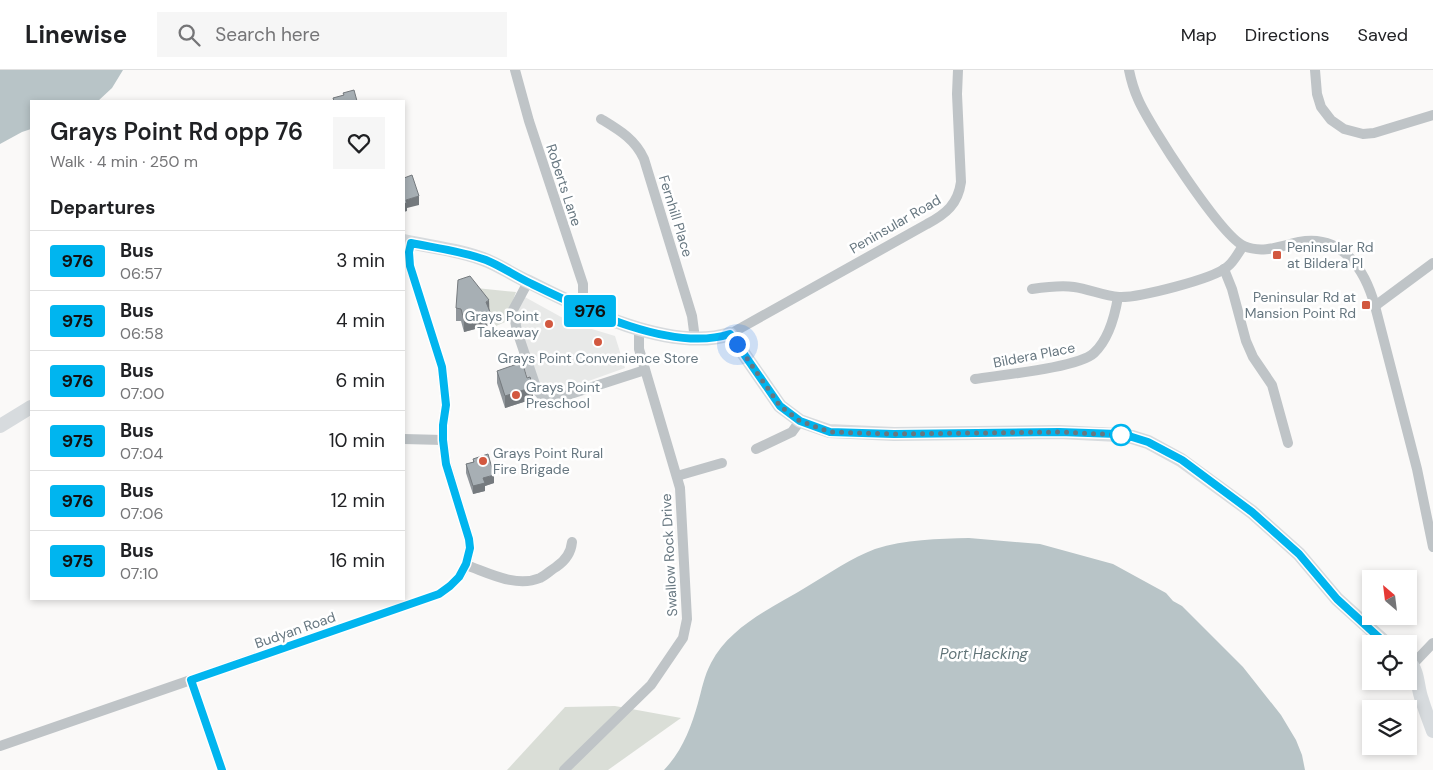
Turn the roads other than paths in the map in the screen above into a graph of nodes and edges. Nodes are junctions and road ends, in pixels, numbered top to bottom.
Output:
1 (514, 70) edge
2 (958, 70) edge
3 (1129, 70) edge
4 (1315, 70) edge
5 (1433, 115) edge
6 (601, 119) dead end
7 (408, 242) edge
8 (1243, 246) junction
9 (1433, 263) edge
10 (1224, 269) junction
11 (528, 282) junction
12 (1032, 289) dead end
13 (1118, 297) junction
14 (1375, 306) junction
15 (583, 309) junction
16 (639, 328) junction
17 (730, 334) junction
18 (695, 339) junction
19 (645, 370) junction
20 (975, 379) dead end
21 (30, 408) edge
22 (800, 421) junction
23 (0, 426) edge
24 (405, 439) edge
25 (443, 440) junction
26 (1288, 443) dead end
27 (756, 450) dead end
28 (722, 463) dead end
29 (677, 476) junction
30 (572, 542) dead end
31 (1433, 547) edge
32 (466, 564) junction
33 (1376, 635) edge
34 (1433, 643) edge
35 (1417, 658) edge
36 (191, 680) junction
37 (1417, 686) edge
38 (1433, 731) edge
39 (0, 746) edge
40 (222, 770) edge
41 (564, 770) edge

1 - 15 street, Roberts Lane
2 - 17 street, Peninsular Road
3 - 8 street
4 - 5 street
6 - 18 street, Fernhill Place
7 - 11 street
7 - 25 street
8 - 10 street
8 - 14 street
9 - 14 street
10 - 13 street
10 - 26 street
11 - 15 street
11 - 19 street
12 - 13 street
13 - 20 street, Bildera Place
14 - 31 street
15 - 16 street
16 - 18 street
16 - 19 street, Swallow Rock Drive
17 - 18 street
17 - 22 street
19 - 29 street, Swallow Rock Drive
21 - 23 street
22 - 27 street
22 - 33 street
24 - 25 street
25 - 32 street
28 - 29 street
29 - 41 street, Swallow Rock Drive
30 - 32 street
32 - 36 street, Budyan Road
34 - 35 street
36 - 39 street, Budyan Road
36 - 40 street
37 - 38 street

